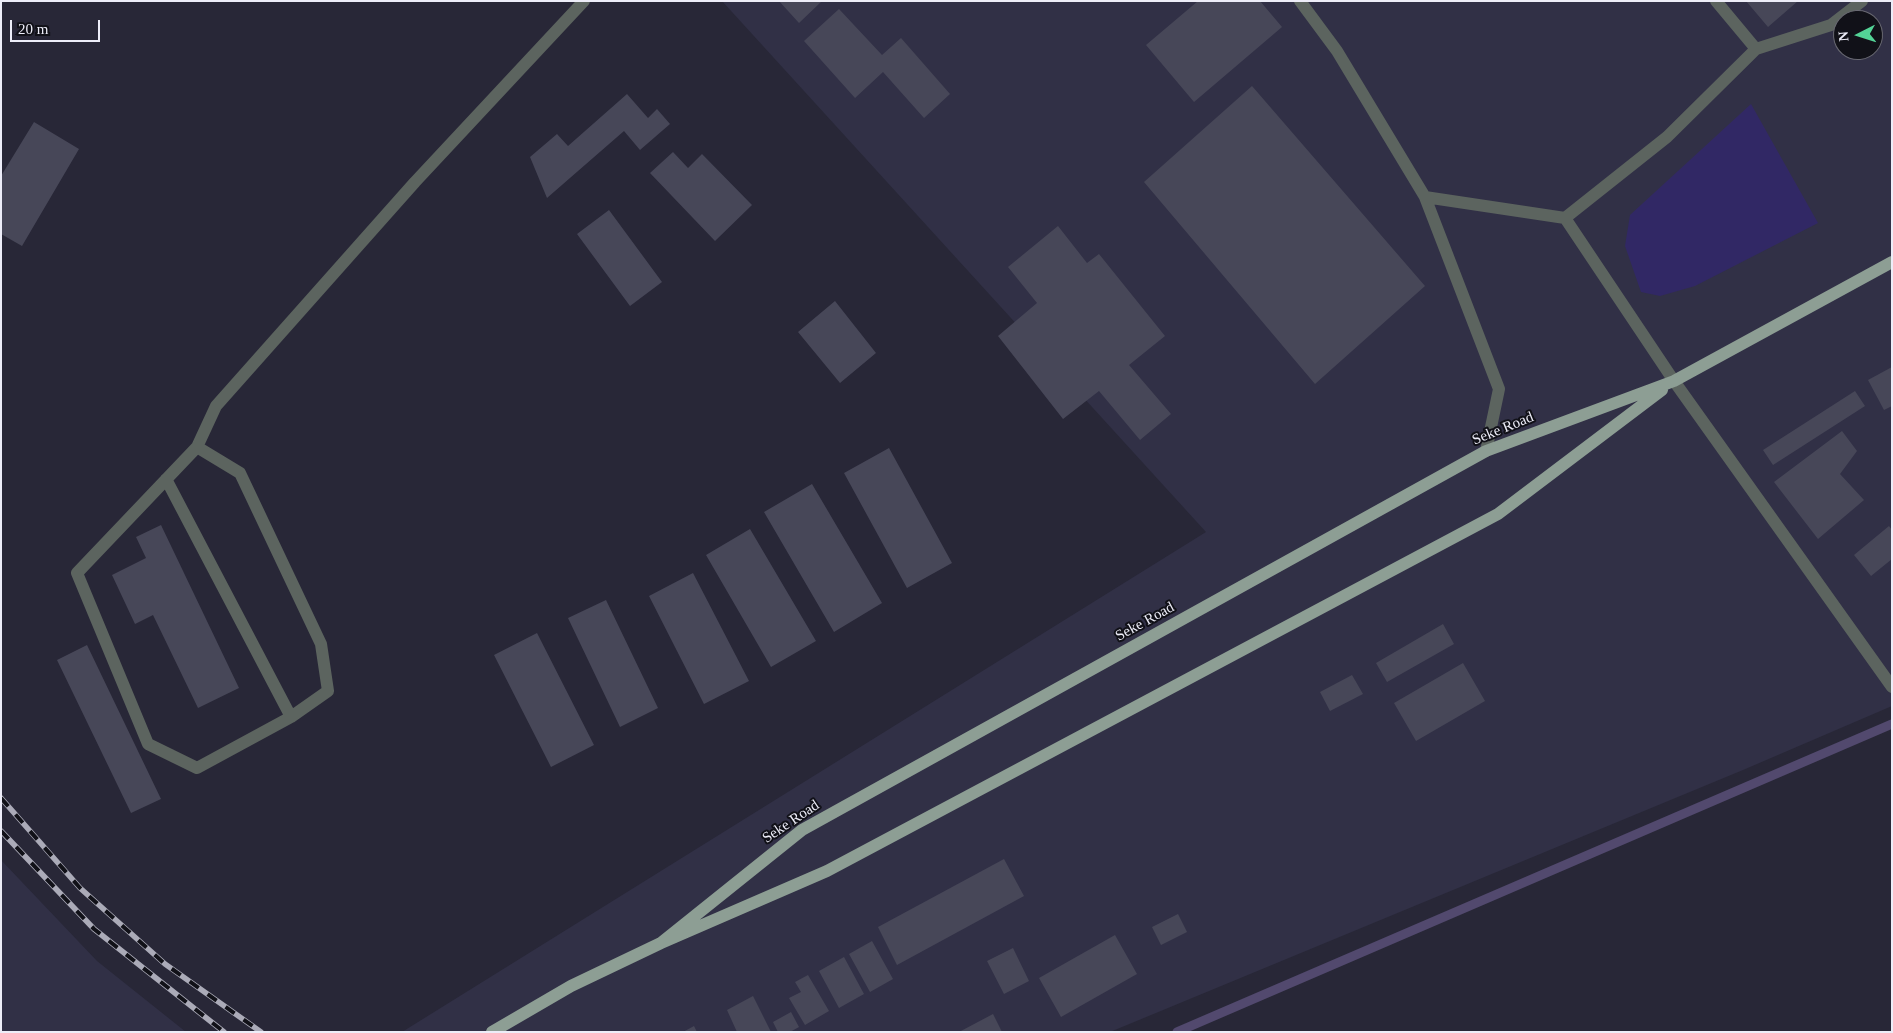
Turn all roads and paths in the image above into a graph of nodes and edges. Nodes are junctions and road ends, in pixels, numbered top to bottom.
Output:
1 (584, 1) edge
2 (1300, 1) edge
3 (1716, 1) edge
4 (1862, 1) edge
5 (1756, 49) junction
6 (1425, 197) junction
7 (1565, 218) junction
8 (1892, 262) edge
9 (1674, 381) junction
10 (197, 447) junction
11 (1486, 451) junction
12 (166, 480) junction
13 (1892, 686) edge
14 (291, 717) junction
15 (661, 943) junction
16 (492, 1032) edge

1 - 10 lane
2 - 6 lane
3 - 5 lane
4 - 5 lane
5 - 7 lane
6 - 7 lane
6 - 11 lane
7 - 9 lane
8 - 9 main road, Seke Road
9 - 11 main road, Seke Road
9 - 13 lane
9 - 15 main road, Seke Road
10 - 12 lane
10 - 14 lane
11 - 15 main road, Seke Road
12 - 14 lane
12 - 14 lane
15 - 16 main road, Seke Road

